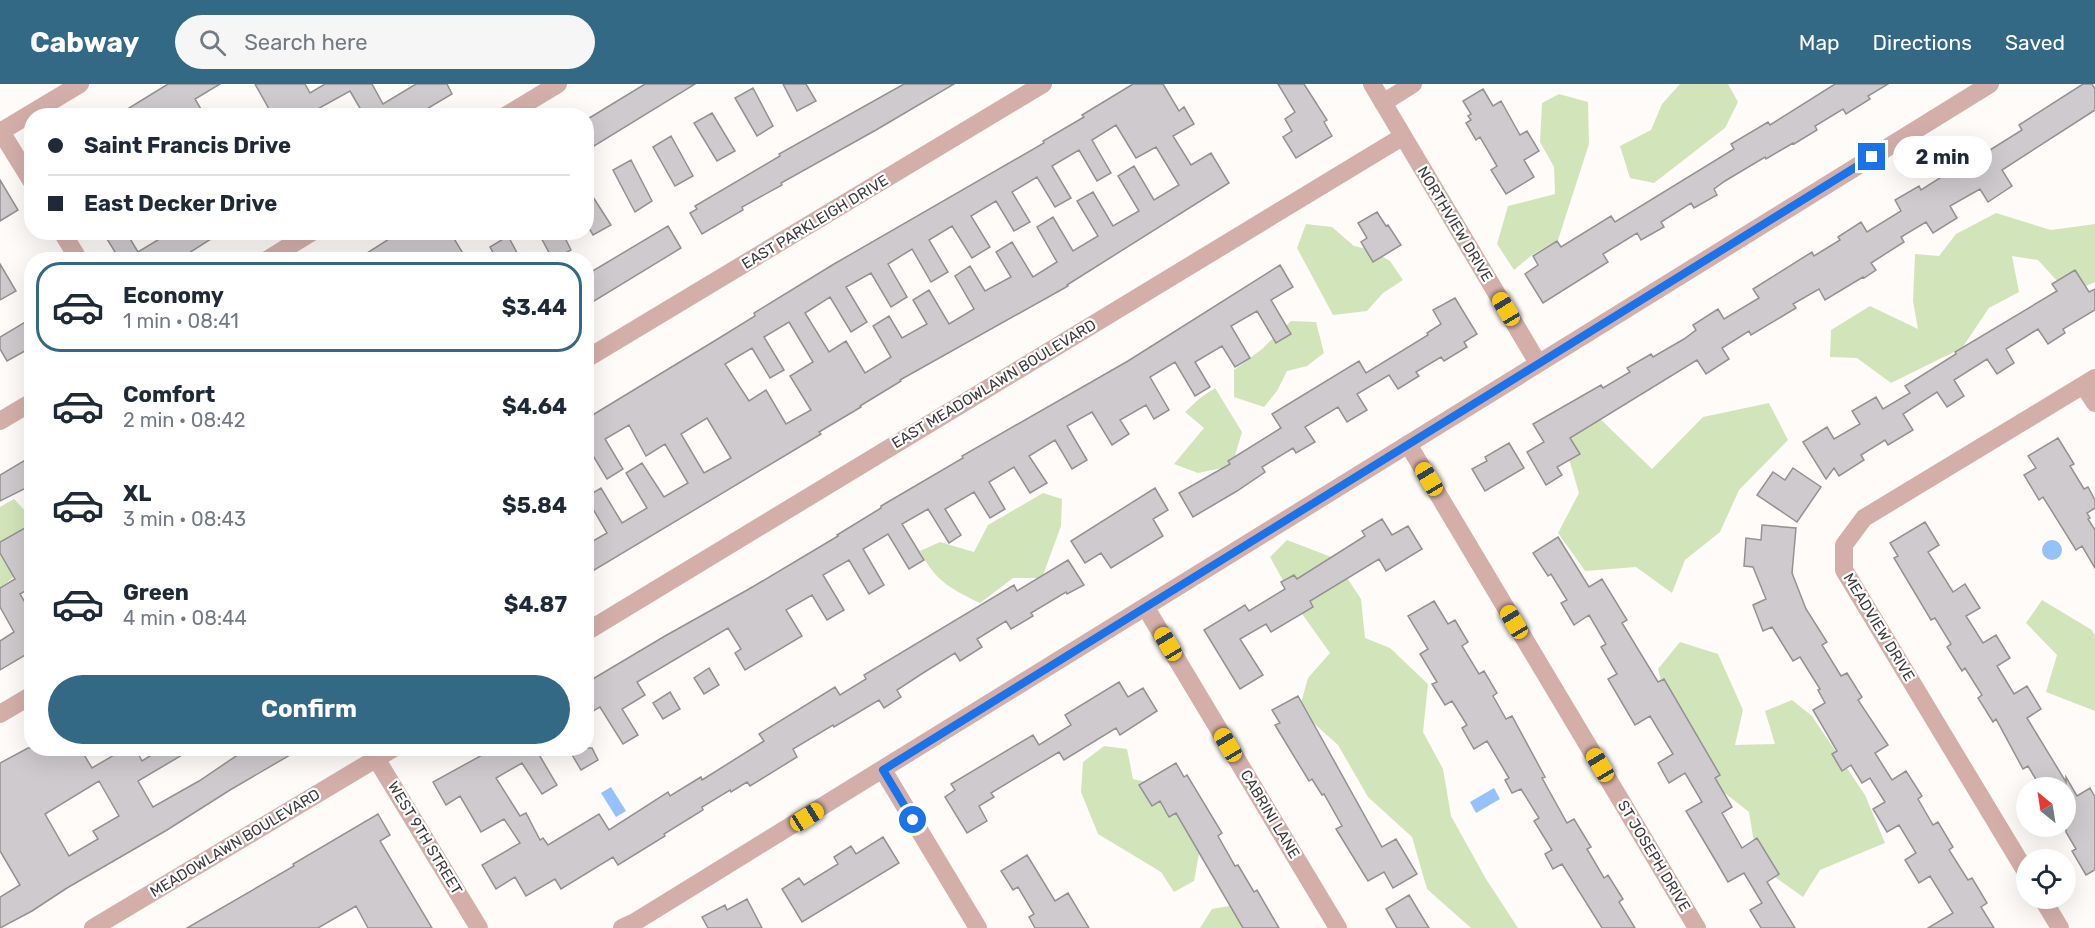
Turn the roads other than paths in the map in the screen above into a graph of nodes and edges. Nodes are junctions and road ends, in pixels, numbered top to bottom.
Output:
1 (80, 84) edge
2 (558, 84) edge
3 (1043, 84) edge
4 (1372, 84) edge
5 (1413, 84) edge
6 (1990, 84) edge
7 (1383, 103) junction
8 (39, 108) edge
9 (519, 108) edge
10 (24, 117) edge
11 (0, 131) edge
12 (1402, 137) junction
13 (24, 169) edge
14 (299, 240) edge
15 (280, 252) edge
16 (594, 354) edge
17 (1538, 363) junction
18 (2090, 382) edge
19 (2095, 403) edge
20 (24, 407) edge
21 (0, 421) edge
22 (1408, 444) junction
23 (1146, 608) junction
24 (594, 627) edge
25 (24, 700) edge
26 (0, 714) edge
27 (371, 756) edge
28 (375, 756) edge
29 (883, 770) junction
30 (2016, 855) edge
31 (2049, 909) edge
32 (632, 926) edge
33 (93, 928) edge
34 (479, 928) edge
35 (978, 928) edge
36 (1338, 928) edge
37 (1697, 928) edge
38 (2060, 928) edge

1 - 8 street
2 - 9 street
3 - 16 street, EAST PARKLEIGH DRIVE
4 - 7 street, NORTHVIEW DRIVE
5 - 7 street
6 - 17 street
7 - 12 street, NORTHVIEW DRIVE
10 - 11 street
11 - 13 street
12 - 17 street, NORTHVIEW DRIVE
12 - 24 street, EAST MEADOWLAWN BOULEVARD
14 - 15 street
17 - 22 street
18 - 19 street
18 - 30 street, MEADVIEW DRIVE
20 - 21 street
22 - 23 street
22 - 37 street, ST JOSEPH DRIVE
23 - 29 street
23 - 36 street, CABRINI LANE
25 - 26 street
27 - 33 street, MEADOWLAWN BOULEVARD
28 - 34 street, WEST 9TH STREET
29 - 32 street
29 - 35 street
31 - 38 street

